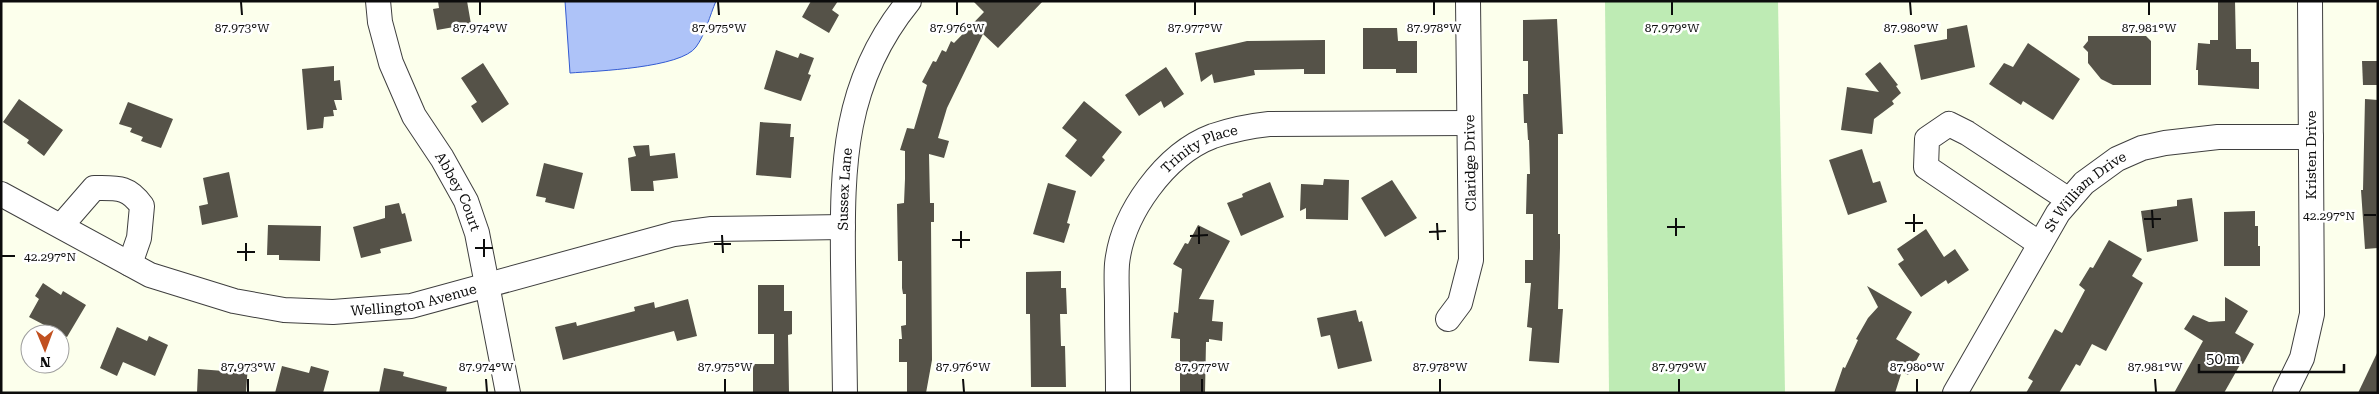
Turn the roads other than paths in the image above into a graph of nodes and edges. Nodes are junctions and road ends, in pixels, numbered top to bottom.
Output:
1 (378, 1) edge
2 (910, 1) edge
3 (1468, 1) edge
4 (2310, 1) edge
5 (1470, 123) junction
6 (2311, 137) junction
7 (1, 194) edge
8 (2069, 200) junction
9 (61, 226) junction
10 (843, 227) junction
11 (2040, 244) junction
12 (130, 264) junction
13 (487, 286) junction
14 (1448, 319) dead end
15 (508, 393) edge
16 (845, 393) edge
17 (1118, 393) edge
18 (1955, 393) edge
19 (2285, 393) edge

1 - 13 street, Abbey Court
2 - 10 street, Sussex Lane
3 - 5 street, Claridge Drive
4 - 6 street, Kristen Drive
5 - 14 street, Claridge Drive
5 - 17 street, Trinity Place
6 - 8 street, St William Drive
6 - 19 street, Kristen Drive
7 - 9 street, Wellington Avenue
8 - 11 street, St William Drive
8 - 11 street
9 - 12 street, Wellington Avenue
9 - 12 street
10 - 13 street, Wellington Avenue
10 - 16 street, Sussex Lane
11 - 18 street, St William Drive
12 - 13 street, Wellington Avenue
13 - 15 street, Abbey Court

